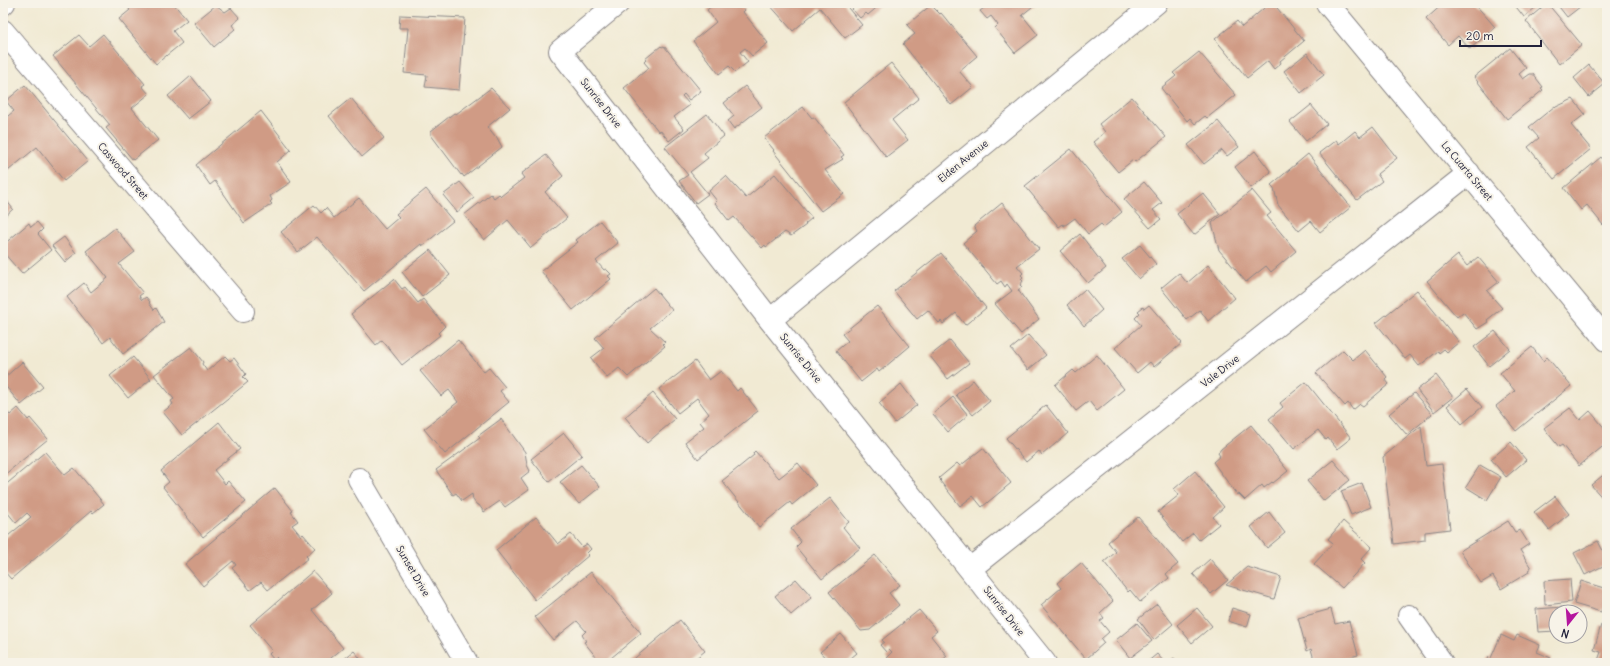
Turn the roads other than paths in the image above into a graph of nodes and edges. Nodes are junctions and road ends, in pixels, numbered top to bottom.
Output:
1 (618, 3) edge
2 (1156, 3) edge
3 (1327, 3) edge
4 (3, 31) edge
5 (1469, 173) junction
6 (243, 311) dead end
7 (770, 320) junction
8 (1607, 340) edge
9 (359, 479) dead end
10 (971, 568) junction
11 (1409, 616) dead end
12 (467, 663) edge
13 (1045, 663) edge
14 (1442, 663) edge

1 - 7 street, Sunrise Drive
2 - 7 street, Elden Avenue
3 - 5 street, La Cuarta Street
4 - 6 street, Caswood Street
5 - 8 street, La Cuarta Street
5 - 10 street, Vale Drive
7 - 10 street, Sunrise Drive
9 - 12 street, Sunset Drive
10 - 13 street, Sunrise Drive
11 - 14 street

